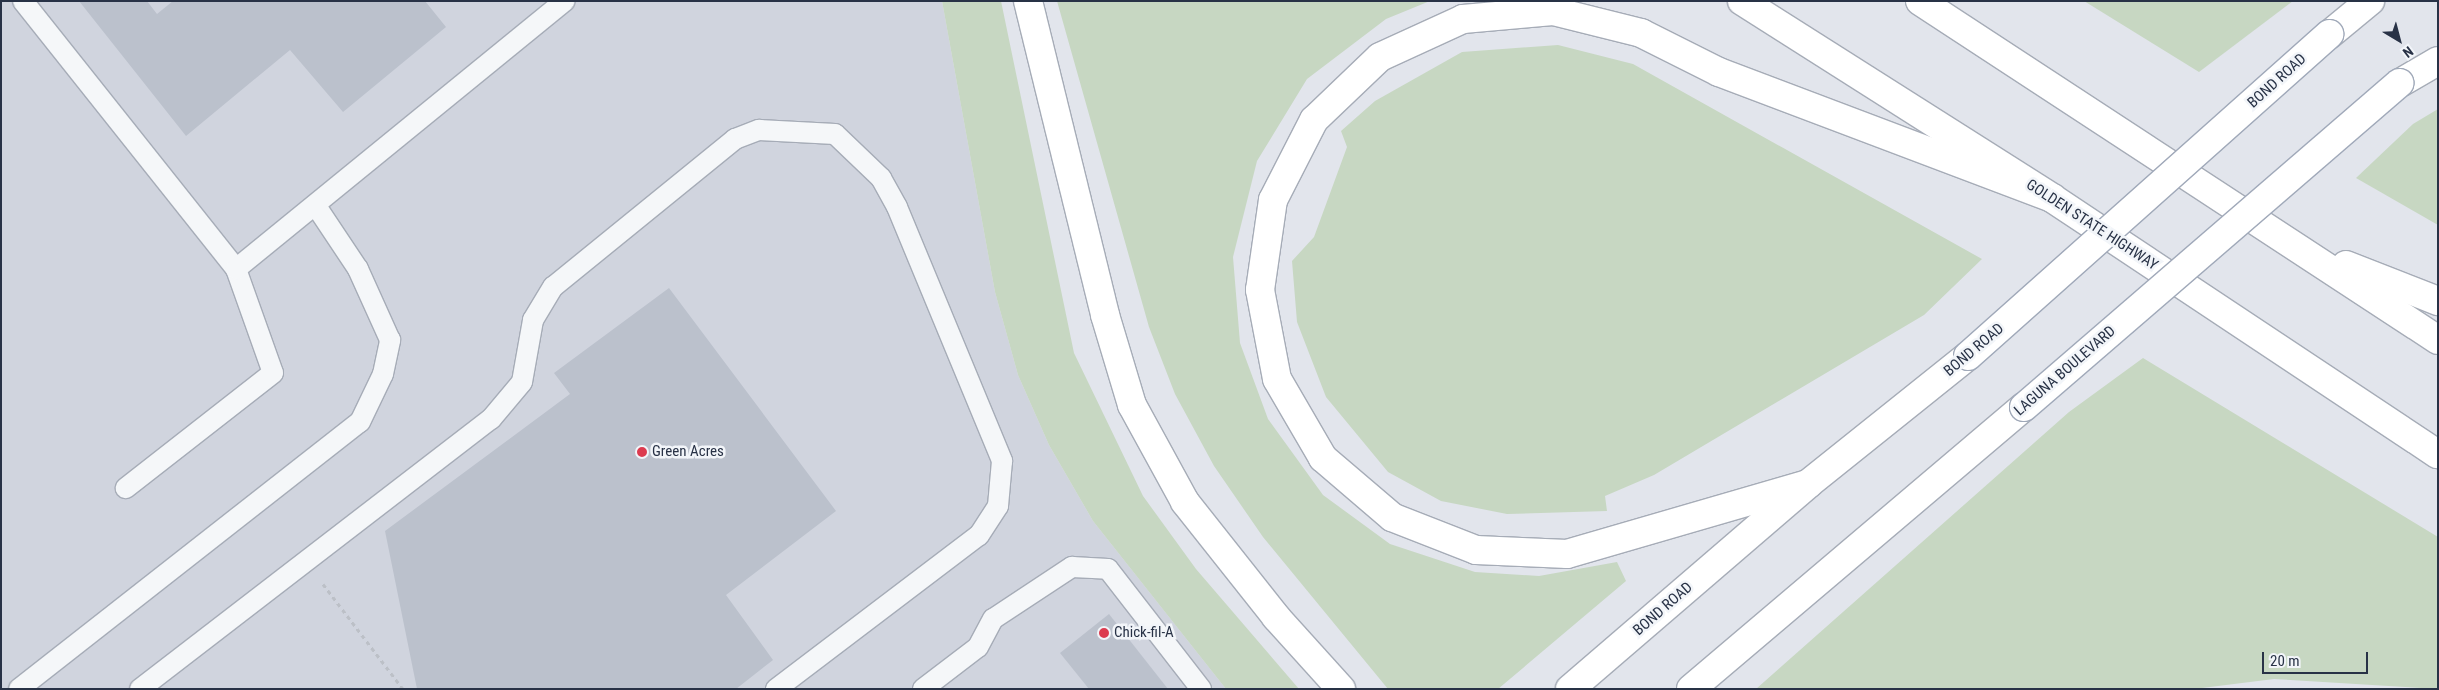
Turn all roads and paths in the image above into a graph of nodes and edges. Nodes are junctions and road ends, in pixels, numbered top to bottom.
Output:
1 (23, 1) edge
2 (565, 1) edge
3 (1028, 1) edge
4 (1742, 1) edge
5 (1920, 1) edge
6 (2370, 1) edge
7 (2438, 53) edge
8 (2438, 61) edge
9 (2400, 82) junction
10 (2052, 198) junction
11 (316, 206) junction
12 (2296, 244) junction
13 (236, 270) junction
14 (2438, 301) edge
15 (2438, 340) edge
16 (2438, 454) edge
17 (1808, 484) junction
18 (126, 488) dead end
19 (319, 579) dead end
20 (19, 689) edge
21 (140, 689) edge
22 (403, 689) edge
23 (776, 689) edge
24 (923, 689) edge
25 (1201, 689) edge
26 (1341, 689) edge
27 (1570, 689) edge
28 (1691, 689) edge

1 - 13 lane
2 - 11 lane
3 - 26 main road
4 - 10 main road, GOLDEN STATE HIGHWAY
5 - 12 main road
6 - 17 main road, BOND ROAD, bridge
7 - 9 main road, LAGUNA BOULEVARD
8 - 9 main road
9 - 28 main road, LAGUNA BOULEVARD, bridge
10 - 16 main road, GOLDEN STATE HIGHWAY
10 - 17 main road
11 - 13 lane
11 - 20 lane
12 - 14 main road
12 - 15 main road
13 - 18 lane
17 - 27 main road, BOND ROAD
19 - 22 path
21 - 23 lane
24 - 25 lane

